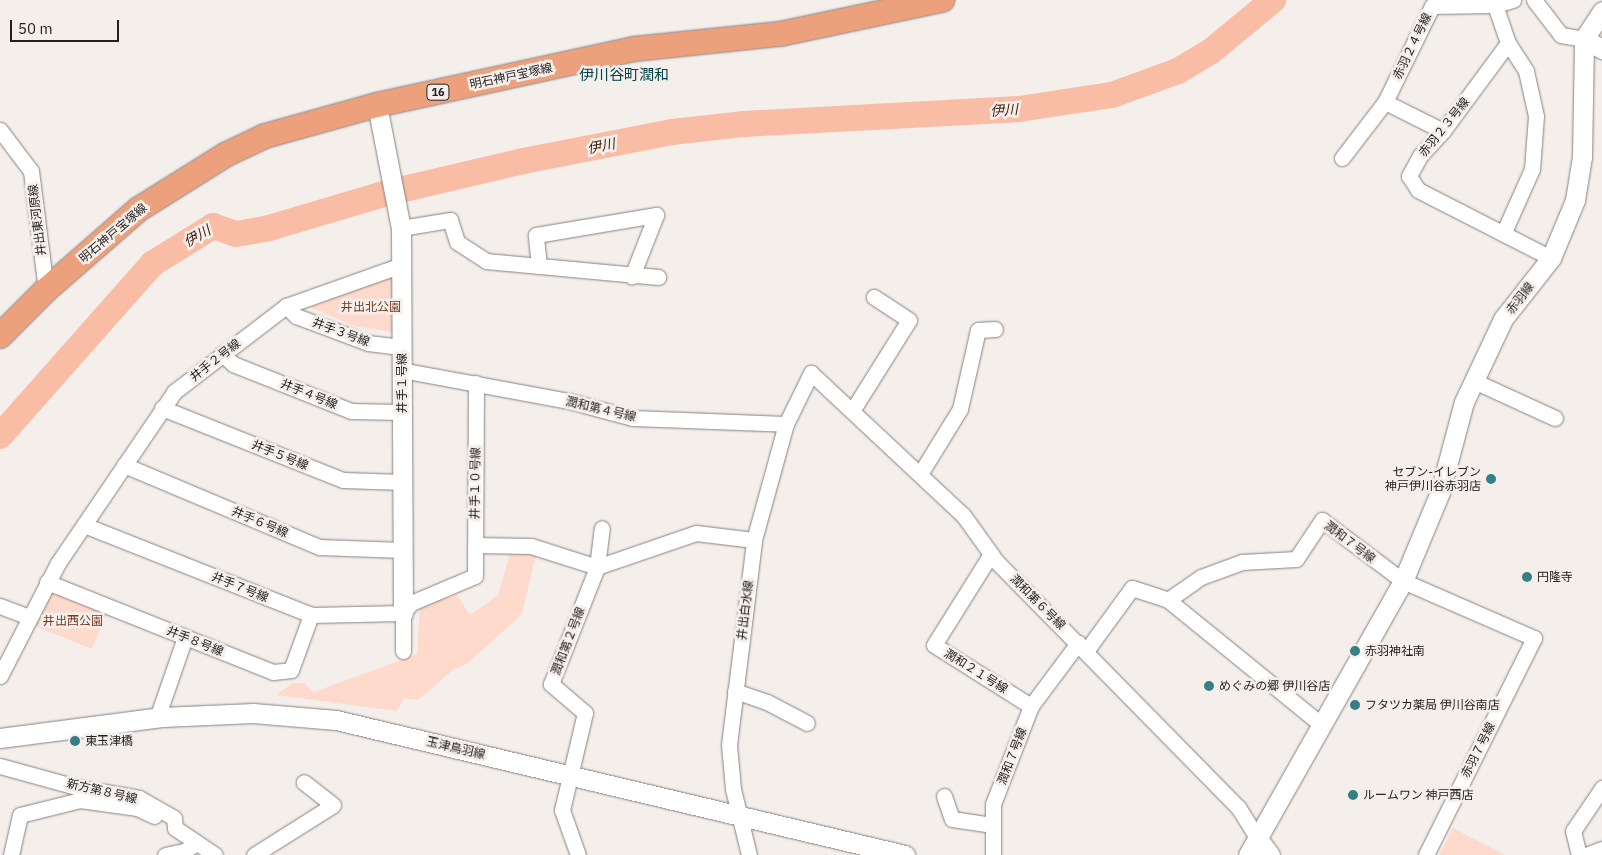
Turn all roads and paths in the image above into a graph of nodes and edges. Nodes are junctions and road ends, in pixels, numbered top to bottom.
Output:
1 (942, 0) edge
2 (1513, 0) edge
3 (1534, 0) edge
4 (1495, 5) junction
5 (1602, 11) edge
6 (1584, 39) junction
7 (1508, 42) junction
8 (1602, 49) edge
9 (1385, 102) junction
10 (378, 111) junction
11 (0, 130) edge
12 (1443, 131) junction
13 (1342, 158) dead end
14 (401, 228) junction
15 (1503, 234) junction
16 (1551, 258) junction
17 (402, 265) junction
18 (539, 266) junction
19 (632, 276) junction
20 (658, 277) dead end
21 (46, 290) junction
22 (874, 297) dead end
23 (286, 306) junction
24 (995, 329) dead end
25 (0, 336) edge
26 (401, 347) junction
27 (222, 354) junction
28 (401, 370) junction
29 (811, 372) joint
30 (1474, 381) junction
31 (476, 383) junction
32 (162, 408) junction
33 (852, 411) junction
34 (402, 412) junction
35 (1555, 418) dead end
36 (786, 424) junction
37 (124, 465) junction
38 (920, 474) junction
39 (402, 482) junction
40 (84, 525) junction
41 (602, 528) dead end
42 (754, 540) junction
43 (475, 545) junction
44 (403, 550) junction
45 (991, 554) junction
46 (597, 567) junction
47 (1403, 581) junction
48 (47, 582) junction
49 (1168, 600) junction
50 (0, 606) edge
51 (403, 613) junction
52 (311, 616) junction
53 (29, 618) junction
54 (185, 637) junction
55 (1082, 647) junction
56 (403, 651) dead end
57 (0, 676) edge
58 (735, 691) junction
59 (1031, 706) junction
60 (157, 718) junction
61 (807, 723) dead end
62 (1322, 725) junction
63 (0, 738) edge
64 (0, 766) edge
65 (570, 774) junction
66 (304, 782) dead end
67 (1602, 788) edge
68 (944, 796) dead end
69 (740, 816) junction
70 (992, 825) junction
71 (175, 828) junction
72 (1258, 838) junction
73 (197, 843) junction
74 (1602, 849) edge
75 (745, 853) edge
76 (12, 855) edge
77 (165, 855) edge
78 (215, 855) edge
79 (254, 855) edge
80 (578, 855) edge
81 (905, 855) edge
82 (992, 855) edge
83 (1248, 855) edge
84 (1270, 855) edge
85 (1426, 855) edge
86 (1579, 855) edge
87 (1586, 855) edge

1 - 10 main road, 明石神戸宝塚線 / 16
2 - 4 street, 赤羽２４号線
3 - 6 street
4 - 7 street
4 - 9 street, 赤羽２４号線
5 - 6 street
6 - 8 street
6 - 16 street, 赤羽線
7 - 12 street, 赤羽２３号線
7 - 15 street
9 - 12 street
9 - 13 street
10 - 14 street, 井手１号線
10 - 21 main road, 明石神戸宝塚線 / 16
11 - 21 street, 井出東河原線
12 - 15 street, 赤羽２３号線
14 - 17 street, 井手１号線
14 - 18 street
15 - 16 street, 赤羽２３号線
16 - 30 street, 赤羽線
17 - 23 street, 井手２号線
17 - 26 street, 井手１号線
18 - 19 street
18 - 19 street
19 - 20 street
21 - 25 main road, 明石神戸宝塚線 / 16
22 - 33 street
23 - 26 street, 井手３号線
23 - 27 street, 井手２号線
24 - 38 street
26 - 28 street, 井手１号線
27 - 32 street, 井手２号線
27 - 34 street, 井手４号線
28 - 31 street
28 - 34 street, 井手１号線
29 - 33 street, 潤和第６号線
29 - 36 street, 井出白水線
30 - 35 street
30 - 47 street, 赤羽線
31 - 36 street, 潤和第４号線
31 - 43 street, 井手１０号線
32 - 37 street, 井手２号線
32 - 39 street, 井手５号線
33 - 38 street, 潤和第６号線
34 - 39 street, 井手１号線
36 - 42 street, 井出白水線
37 - 40 street, 井手２号線
37 - 44 street, 井手６号線
38 - 45 street, 潤和第６号線
39 - 44 street, 井手１号線
40 - 48 street, 井手２号線
40 - 52 street, 井手７号線
41 - 46 street, 潤和第２号線
42 - 46 street
42 - 58 street, 井出白水線
43 - 46 street
43 - 51 street, 井手１０号線
44 - 51 street, 井手１号線
45 - 55 street, 潤和第６号線
45 - 59 street, 潤和２１号線
46 - 65 street, 潤和第２号線
47 - 49 street, 潤和７号線
47 - 62 street, 赤羽線
47 - 85 street, 赤羽７号線
48 - 53 street, 井手２号線
48 - 54 street, 井手８号線
49 - 55 street, 潤和７号線
49 - 62 street
50 - 53 street
51 - 52 street, 井手７号線
51 - 56 street, 井手１号線
52 - 54 street, 井手８号線
53 - 57 street, 井手２号線
54 - 60 street
55 - 59 street, 潤和７号線
55 - 72 street, 潤和第６号線
58 - 61 street
58 - 69 street, 井出白水線
59 - 70 street, 潤和７号線
60 - 63 street, 玉津鳥羽線
60 - 65 street, 玉津鳥羽線
62 - 72 street, 赤羽線
64 - 71 street, 新方第８号線
65 - 69 street, 玉津鳥羽線
65 - 80 street, 潤和第２号線
66 - 79 street
67 - 86 street
68 - 70 street
69 - 75 street, 井出白水線
69 - 81 street, 玉津鳥羽線
70 - 82 street, 潤和７号線
71 - 73 street, 新方第８号線
71 - 76 street
72 - 83 street, 赤羽線
72 - 84 street
73 - 77 street
73 - 78 street, 新方第８号線
74 - 87 street

